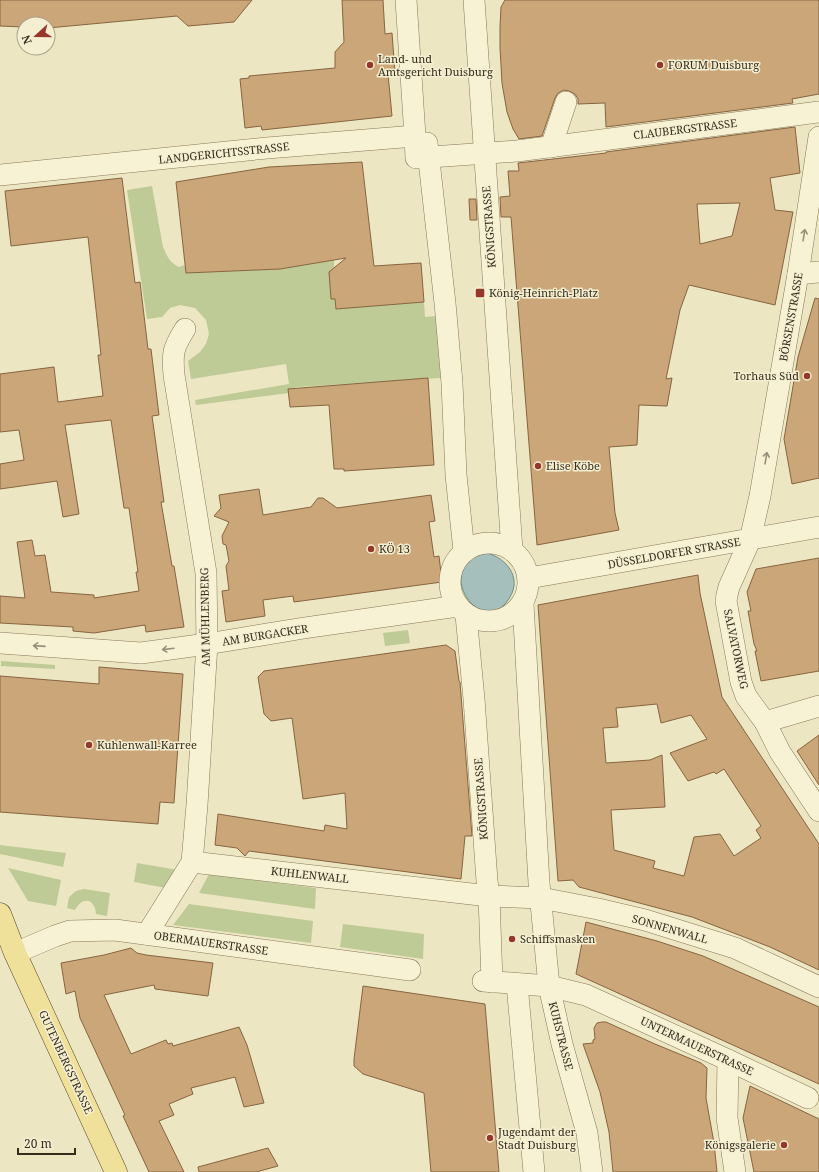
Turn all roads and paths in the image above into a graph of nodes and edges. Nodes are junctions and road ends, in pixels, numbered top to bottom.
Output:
1 (406, 0) edge
2 (474, 0) edge
3 (566, 102) dead end
4 (819, 112) edge
5 (819, 137) edge
6 (423, 145) junction
7 (551, 147) junction
8 (484, 153) junction
9 (0, 175) edge
10 (819, 272) edge
11 (798, 274) junction
12 (185, 329) dead end
13 (760, 496) joint
14 (819, 527) edge
15 (750, 540) junction
16 (512, 550) junction
17 (464, 551) junction
18 (529, 578) junction
19 (523, 604) junction
20 (462, 611) junction
21 (0, 643) edge
22 (207, 644) junction
23 (819, 706) edge
24 (774, 719) junction
25 (819, 811) edge
26 (192, 862) junction
27 (489, 896) junction
28 (514, 897) joint
29 (541, 898) junction
30 (0, 914) edge
31 (0, 934) edge
32 (147, 934) junction
33 (15, 952) junction
34 (410, 970) dead end
35 (517, 984) junction
36 (549, 986) junction
37 (819, 987) edge
38 (728, 1060) junction
39 (808, 1098) dead end
40 (116, 1172) edge
41 (534, 1172) edge
42 (592, 1172) edge
43 (735, 1172) edge

1 - 6 street
2 - 8 street, KÖNIGSTRASSE
3 - 7 street
4 - 7 street, CLAUBERGSTRASSE
11 -> 5 street, BÖRSENSTRASSE
6 - 8 street, CLAUBERGSTRASSE
6 - 9 street, LANDGERICHTSSTRASSE
6 - 17 street
7 - 8 street, CLAUBERGSTRASSE
8 - 16 street, KÖNIGSTRASSE
10 - 11 street
13 -> 11 street, BÖRSENSTRASSE
12 - 22 street, AM MÜHLENBERG
13 - 15 street, SALVATORWEG
14 - 15 street, DÜSSELDORFER STRASSE
15 - 18 street, DÜSSELDORFER STRASSE
15 - 24 street, SALVATORWEG
16 - 17 street
16 - 18 street
17 - 20 street, KÖNIGSTRASSE
18 - 19 street
19 - 20 street
19 - 29 street
20 - 22 street, AM BURGACKER
20 - 27 street, KÖNIGSTRASSE
22 -> 21 street, AM BURGACKER
22 - 26 street, AM MÜHLENBERG
23 - 24 street
24 - 25 street, SALVATORWEG
26 - 27 street, KUHLENWALL
26 - 32 street
27 - 28 street, KUHLENWALL
27 - 35 street, KÖNIGSTRASSE
28 - 29 street, SONNENWALL
29 - 36 street, KUHSTRASSE
29 - 37 street, SONNENWALL
30 - 33 main road, GUTENBERGSTRASSE
31 - 33 main road, GUTENBERGSTRASSE
32 - 33 street, OBERMAUERSTRASSE
32 - 34 street, OBERMAUERSTRASSE
33 - 40 main road, GUTENBERGSTRASSE
35 - 36 street
35 - 41 street
36 - 38 street, UNTERMAUERSTRASSE
36 - 42 street, KUHSTRASSE
38 - 39 street, UNTERMAUERSTRASSE
38 - 43 street

